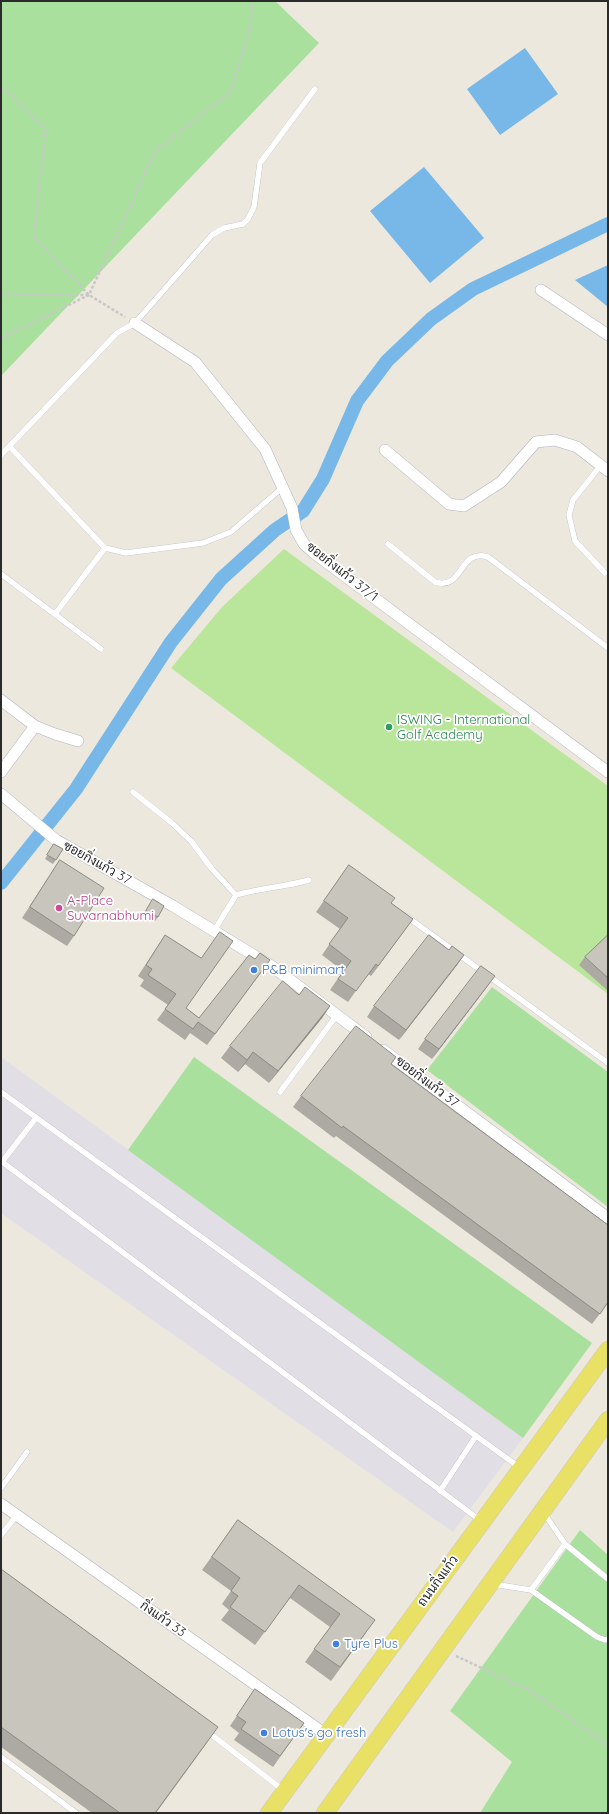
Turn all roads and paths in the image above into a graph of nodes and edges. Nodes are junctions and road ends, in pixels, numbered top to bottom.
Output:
1 (252, 1) edge
2 (1, 89) edge
3 (315, 89) dead end
4 (541, 290) dead end
5 (1, 292) edge
6 (89, 295) junction
7 (135, 323) junction
8 (608, 335) edge
9 (1, 338) edge
10 (10, 447) junction
11 (386, 450) dead end
12 (1, 456) edge
13 (604, 468) edge
14 (282, 488) junction
15 (388, 544) dead end
16 (105, 548) junction
17 (605, 572) dead end
18 (1, 574) edge
19 (55, 614) junction
20 (608, 648) edge
21 (101, 649) dead end
22 (1, 700) edge
23 (35, 726) junction
24 (78, 740) dead end
25 (1, 772) edge
26 (608, 772) edge
27 (133, 792) dead end
28 (1, 794) edge
29 (309, 880) dead end
30 (236, 895) junction
31 (399, 911) edge
32 (214, 931) junction
33 (337, 1015) junction
34 (608, 1063) edge
35 (1, 1092) edge
36 (280, 1092) dead end
37 (36, 1118) junction
38 (1, 1161) edge
39 (608, 1218) edge
40 (608, 1350) edge
41 (607, 1425) edge
42 (476, 1436) junction
43 (27, 1452) dead end
44 (521, 1469) junction
45 (1, 1488) edge
46 (440, 1491) junction
47 (1, 1504) edge
48 (543, 1511) junction
49 (17, 1515) junction
50 (482, 1522) junction
51 (1, 1535) edge
52 (565, 1544) junction
53 (608, 1579) edge
54 (490, 1584) junction
55 (531, 1590) junction
56 (608, 1639) edge
57 (443, 1650) junction
58 (204, 1728) edge
59 (326, 1734) junction
60 (608, 1745) edge
61 (1, 1757) edge
62 (284, 1792) junction
63 (76, 1813) edge
64 (269, 1813) edge
65 (325, 1813) edge

1 - 6 path
2 - 6 path
3 - 7 lane
4 - 8 street
5 - 6 path
6 - 7 path
6 - 9 path
7 - 10 lane
7 - 14 street, ซอยกิ่งแก้ว 37/1
10 - 12 lane
10 - 16 lane
11 - 13 street
13 - 17 lane
14 - 16 lane
14 - 26 street, ซอยกิ่งแก้ว 37/1
15 - 20 lane
16 - 19 lane
18 - 19 lane
19 - 21 lane
22 - 23 street
23 - 24 street
23 - 25 street
27 - 30 lane
28 - 32 street, ซอยกิ่งแก้ว 37
29 - 30 lane
30 - 32 lane
31 - 34 lane
32 - 33 street, ซอยกิ่งแก้ว 37
33 - 36 lane
33 - 39 street, ซอยกิ่งแก้ว 37
35 - 37 lane
37 - 38 lane
37 - 42 lane
38 - 46 lane
40 - 44 main road, ถนนกิ่งแก้ว
41 - 48 main road
42 - 44 lane
42 - 46 lane
43 - 45 lane
44 - 50 main road, ถนนกิ่งแก้ว
46 - 50 lane
47 - 49 street, กิ่งแก้ว 33
48 - 52 lane
48 - 54 main road
49 - 51 lane
49 - 59 street, กิ่งแก้ว 33
50 - 59 main road, ถนนกิ่งแก้ว
52 - 53 lane
52 - 55 lane
54 - 55 lane
54 - 57 main road
55 - 56 lane
57 - 60 path
57 - 65 main road
58 - 62 lane
59 - 62 main road, ถนนกิ่งแก้ว
61 - 63 lane
62 - 64 main road, ถนนกิ่งแก้ว

